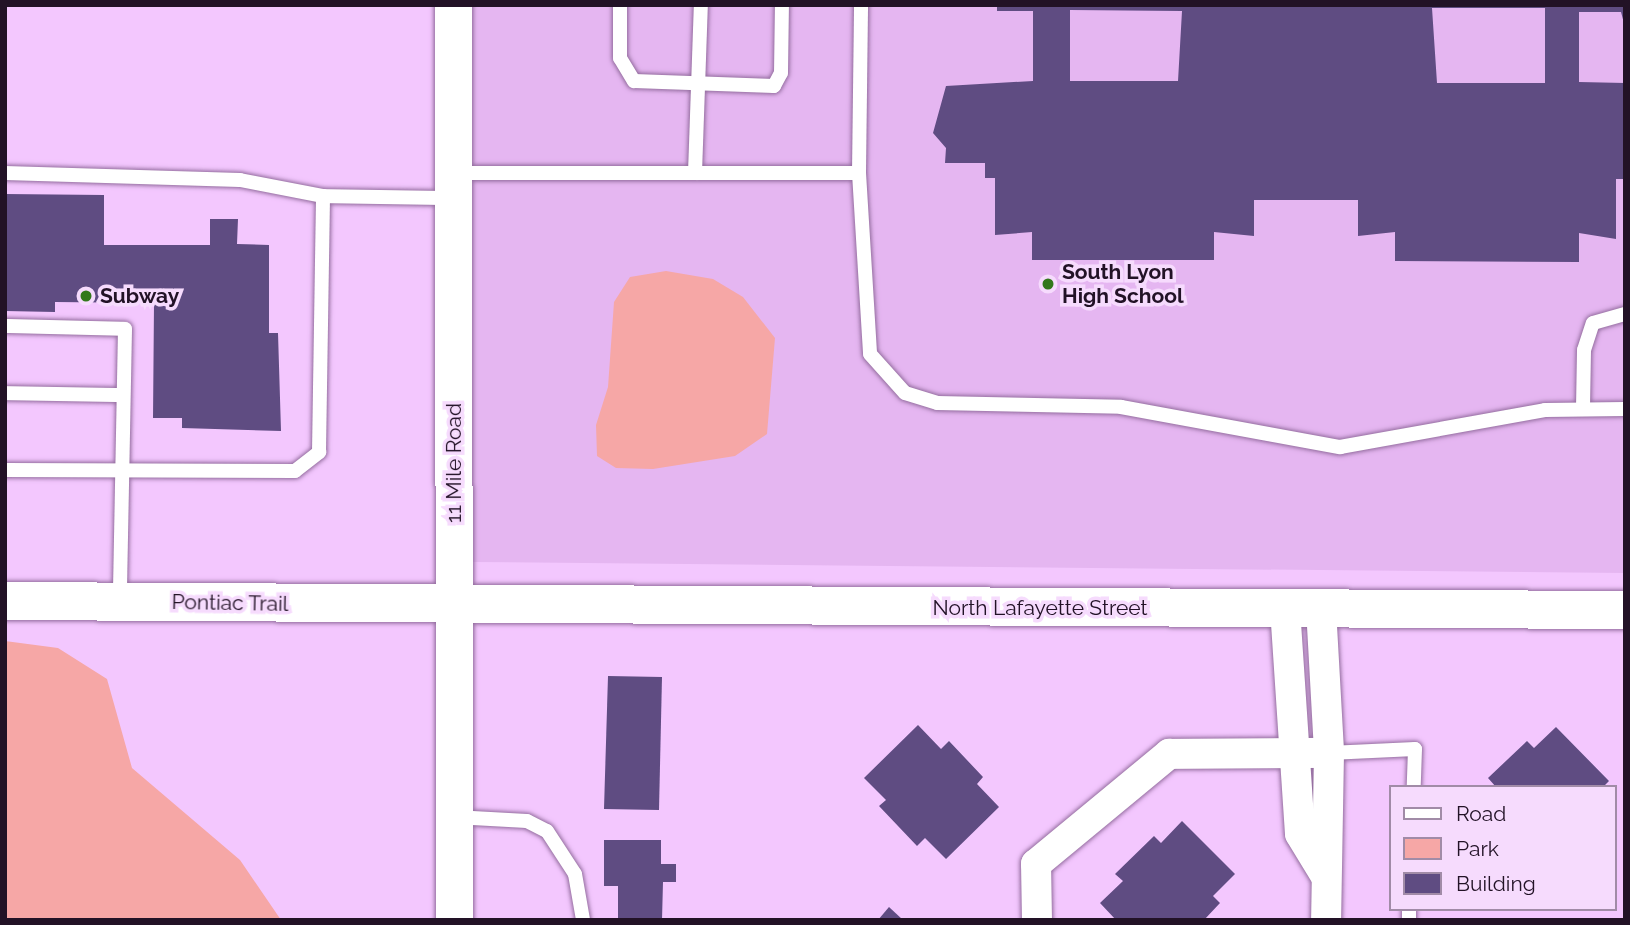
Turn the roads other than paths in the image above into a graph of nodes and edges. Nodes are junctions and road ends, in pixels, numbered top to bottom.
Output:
1 (453, 5) edge
2 (620, 5) edge
3 (701, 5) edge
4 (782, 5) edge
5 (861, 5) edge
6 (702, 84) junction
7 (5, 173) edge
8 (695, 173) junction
9 (859, 173) junction
10 (453, 185) junction
11 (323, 196) junction
12 (1625, 314) edge
13 (5, 326) edge
14 (5, 393) edge
15 (123, 395) junction
16 (1583, 408) junction
17 (1625, 409) edge
18 (5, 470) edge
19 (121, 470) junction
20 (5, 601) edge
21 (120, 602) junction
22 (455, 603) junction
23 (1303, 608) junction
24 (1625, 611) edge
25 (1329, 753) junction
26 (1292, 755) junction
27 (1414, 785) edge
28 (453, 817) junction
29 (1325, 875) junction
30 (454, 920) edge
31 (583, 920) edge
32 (1037, 920) edge
33 (1326, 920) edge

1 - 10 street, 11 Mile Road
2 - 6 lane
3 - 6 lane
4 - 6 lane
5 - 9 lane
6 - 8 lane
7 - 11 lane
8 - 9 lane
8 - 10 lane
9 - 16 lane
10 - 11 lane
10 - 22 street, 11 Mile Road
11 - 19 lane
12 - 16 lane
13 - 15 lane
14 - 15 lane
15 - 19 lane
16 - 17 lane
18 - 19 lane
19 - 21 lane
20 - 21 main road, Pontiac Trail
21 - 22 main road, Pontiac Trail
22 - 23 main road, North Lafayette Street
22 - 28 street, 11 Mile Road
23 - 24 main road, North Lafayette Street
23 - 25 street
23 - 26 street
25 - 26 street
25 - 27 lane
25 - 29 street
26 - 29 street
26 - 32 street
28 - 30 street, 11 Mile Road
28 - 31 lane
29 - 33 street

